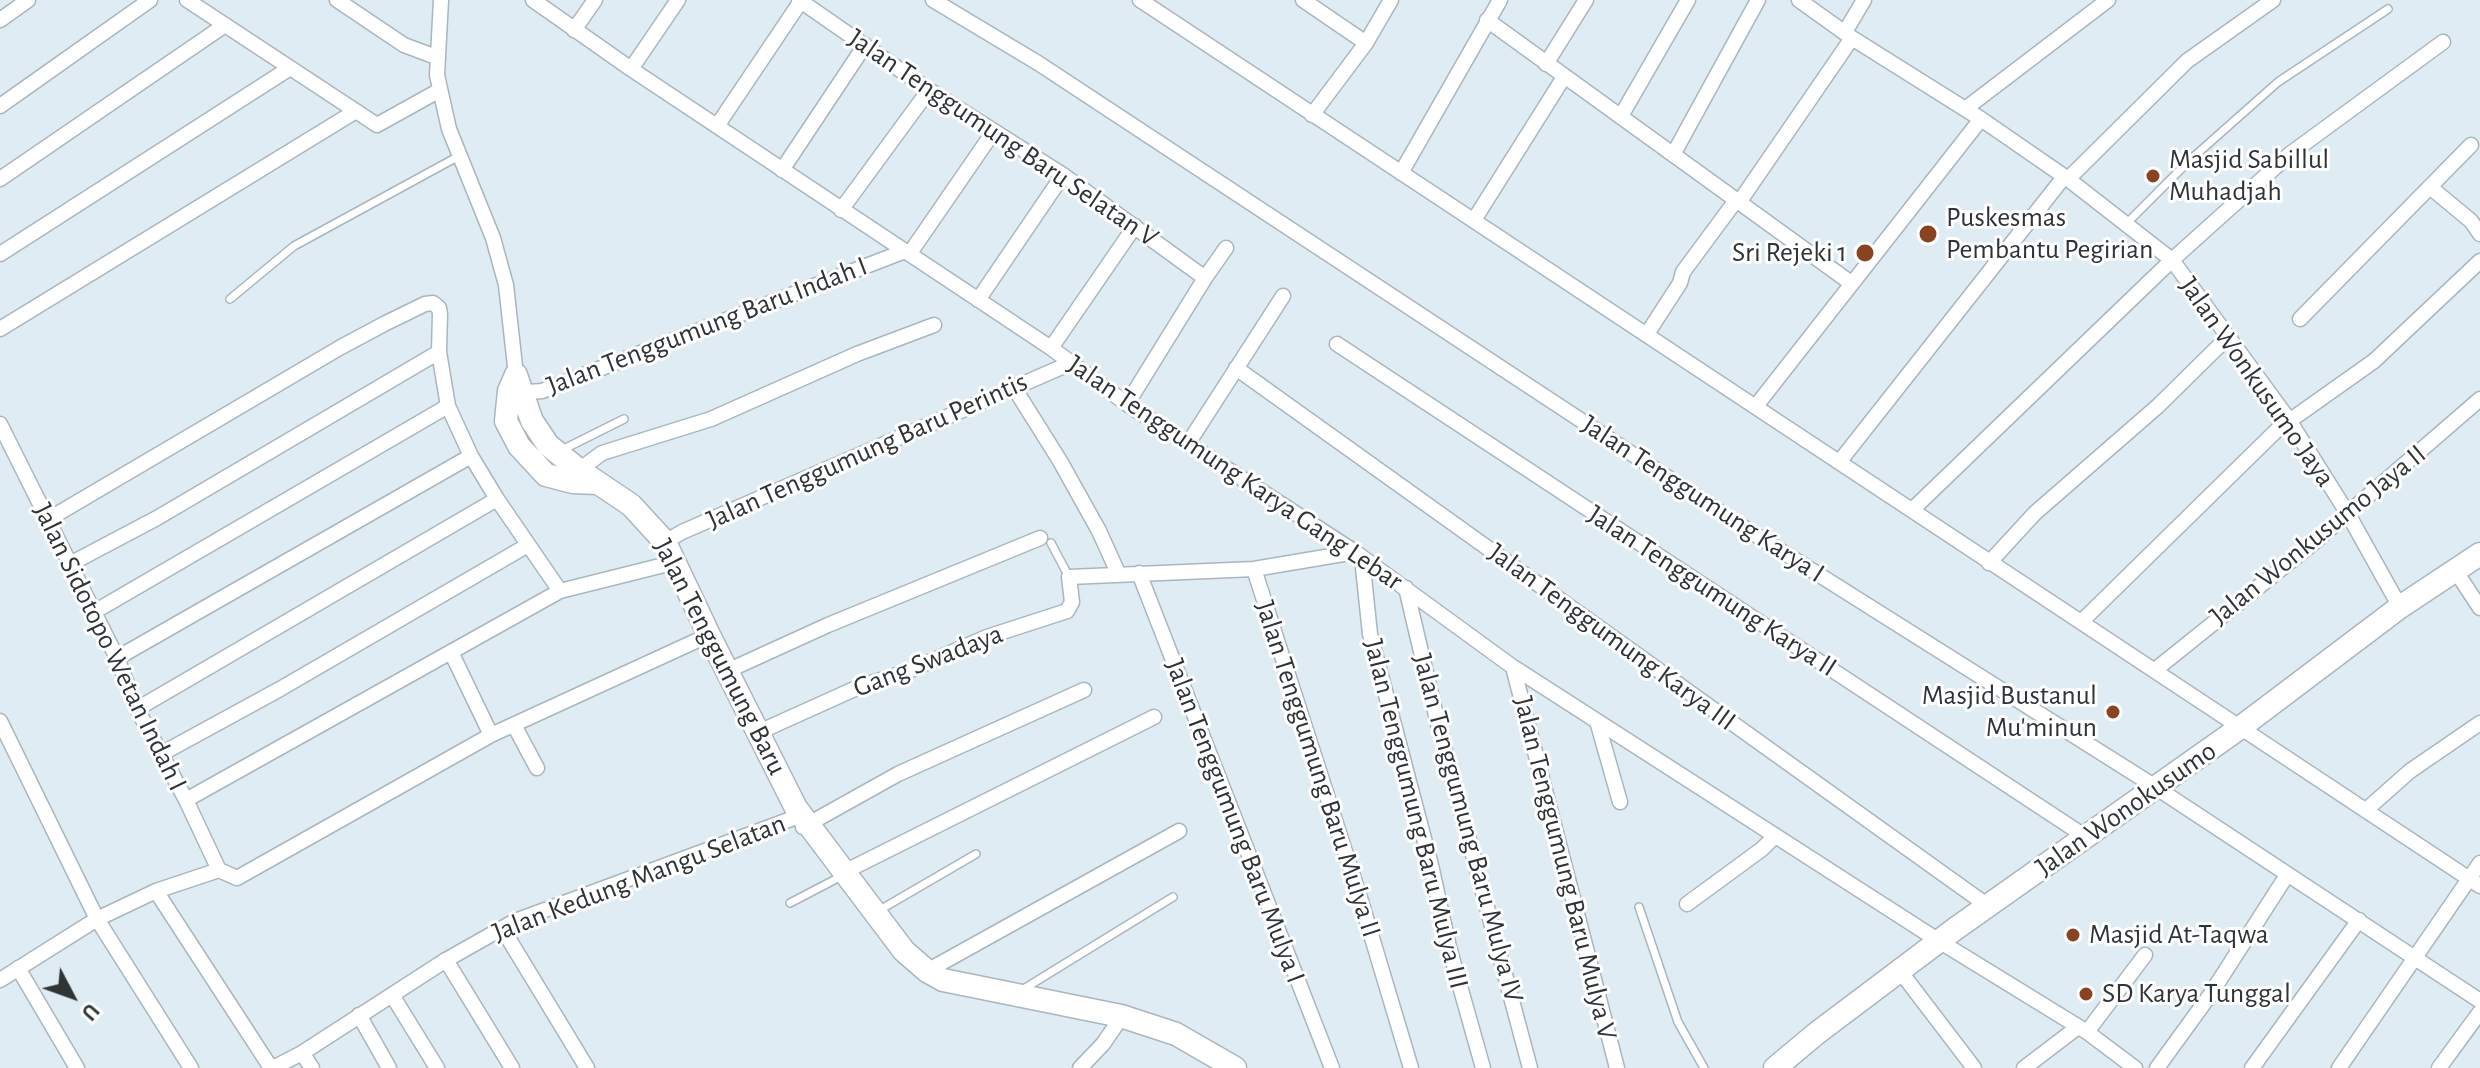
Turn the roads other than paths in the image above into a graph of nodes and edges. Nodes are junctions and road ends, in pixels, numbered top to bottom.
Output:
1 (28, 0) edge
2 (150, 0) edge
3 (187, 0) edge
4 (337, 0) edge
5 (441, 0) edge
6 (533, 0) edge
7 (595, 0) edge
8 (678, 0) edge
9 (933, 0) edge
10 (1140, 0) edge
11 (1303, 0) edge
12 (1391, 0) edge
13 (1500, 0) edge
14 (1586, 0) edge
15 (1688, 0) edge
16 (1758, 0) edge
17 (1799, 0) edge
18 (1864, 0) edge
19 (2108, 0) edge
20 (2273, 0) edge
21 (800, 1) edge
22 (2388, 9) dead end
23 (0, 20) edge
24 (1487, 20) junction
25 (225, 25) junction
26 (574, 30) junction
27 (1848, 35) junction
28 (2443, 42) dead end
29 (1366, 43) junction
30 (865, 45) junction
31 (436, 57) junction
32 (1546, 64) junction
33 (290, 68) junction
34 (631, 69) junction
35 (1564, 77) junction
36 (440, 90) junction
37 (929, 90) junction
38 (0, 106) edge
39 (1965, 109) junction
40 (356, 111) junction
41 (1312, 115) junction
42 (1621, 116) junction
43 (1981, 119) junction
44 (717, 126) junction
45 (994, 131) junction
46 (2471, 145) dead end
47 (1674, 153) junction
48 (459, 156) junction
49 (782, 170) junction
50 (1401, 173) junction
51 (1063, 175) junction
52 (2066, 178) junction
53 (0, 179) edge
54 (2430, 187) junction
55 (1740, 201) junction
56 (841, 210) junction
57 (1474, 220) junction
58 (2126, 224) junction
59 (1135, 226) junction
60 (2480, 234) edge
61 (1226, 248) dead end
62 (907, 252) junction
63 (0, 254) edge
64 (2172, 260) junction
65 (2480, 261) edge
66 (1205, 278) junction
67 (1851, 283) junction
68 (1283, 296) dead end
69 (230, 299) dead end
70 (978, 300) junction
71 (2300, 319) dead end
72 (934, 325) dead end
73 (0, 329) edge
74 (1647, 334) junction
75 (2227, 338) junction
76 (1337, 344) dead end
77 (1051, 348) junction
78 (439, 352) junction
79 (1071, 363) junction
80 (1236, 368) junction
81 (1013, 386) junction
82 (516, 387) junction
83 (2480, 399) edge
84 (1127, 404) junction
85 (448, 406) junction
86 (1756, 406) junction
87 (624, 419) dead end
88 (2289, 420) junction
89 (0, 424) edge
90 (1189, 442) junction
91 (557, 452) junction
92 (471, 456) junction
93 (1840, 461) junction
94 (576, 476) junction
95 (497, 499) junction
96 (1913, 509) junction
97 (2348, 514) junction
98 (47, 520) junction
99 (1045, 540) joint
100 (528, 545) junction
101 (670, 552) junction
102 (2480, 554) edge
103 (1358, 555) junction
104 (1989, 563) junction
105 (70, 564) junction
106 (1254, 569) junction
107 (2455, 570) junction
108 (1139, 573) junction
109 (1119, 575) junction
110 (1069, 577) junction
111 (1406, 588) junction
112 (560, 591) junction
113 (2400, 607) junction
114 (2480, 608) edge
115 (94, 612) junction
116 (2082, 621) junction
117 (702, 637) junction
118 (451, 652) junction
119 (117, 658) junction
120 (1513, 667) junction
121 (2155, 670) junction
122 (727, 671) junction
123 (1084, 690) dead end
124 (137, 709) junction
125 (1154, 717) dead end
126 (0, 721) edge
127 (1597, 721) junction
128 (2480, 723) edge
129 (514, 725) junction
130 (2241, 727) junction
131 (759, 732) junction
132 (491, 735) junction
133 (161, 754) junction
134 (537, 768) dead end
135 (2155, 787) junction
136 (186, 800) junction
137 (1620, 802) dead end
138 (2366, 810) junction
139 (798, 819) junction
140 (1179, 831) dead end
141 (1775, 836) junction
142 (2086, 837) junction
143 (976, 854) dead end
144 (2480, 863) edge
145 (219, 870) junction
146 (2287, 875) junction
147 (840, 876) junction
148 (2474, 882) edge
149 (156, 891) junction
150 (1173, 897) dead end
151 (790, 903) dead end
152 (1687, 904) dead end
153 (1988, 906) junction
154 (1639, 907) dead end
155 (874, 913) junction
156 (97, 919) junction
157 (2359, 920) junction
158 (502, 928) junction
159 (1945, 936) junction
160 (2145, 955) dead end
161 (2414, 958) junction
162 (446, 960) junction
163 (18, 968) junction
164 (927, 971) junction
165 (1900, 971) junction
166 (1, 978) edge
167 (392, 995) junction
168 (1014, 995) junction
169 (2480, 1001) edge
170 (2480, 1012) edge
171 (359, 1015) junction
172 (1116, 1025) junction
173 (2082, 1029) junction
174 (302, 1053) junction
175 (77, 1068) edge
176 (191, 1068) edge
177 (272, 1068) edge
178 (312, 1068) edge
179 (389, 1068) edge
180 (437, 1068) edge
181 (512, 1068) edge
182 (587, 1068) edge
183 (1080, 1068) edge
184 (1215, 1068) edge
185 (1235, 1068) edge
186 (1332, 1068) edge
187 (1411, 1068) edge
188 (1483, 1068) edge
189 (1530, 1068) edge
190 (1617, 1068) edge
191 (1704, 1068) edge
192 (1775, 1068) edge
193 (1974, 1068) edge
194 (2024, 1068) edge
195 (2135, 1068) edge
196 (2157, 1068) edge
197 (2252, 1068) edge
198 (2339, 1068) edge
199 (2439, 1068) edge

1 - 23 street
2 - 38 street
3 - 25 street
4 - 31 street
5 - 31 street, Jalan Tenggumung Baru
6 - 26 street, Jalan Tenggumung Karya Gang Lebar
7 - 26 street
8 - 34 street
9 - 135 street, Jalan Tenggumung Karya I
10 - 41 street
11 - 29 street
12 - 29 street
13 - 24 street
14 - 32 street
15 - 42 street
16 - 47 street
17 - 27 street, Jalan Wonkusumo Jaya
18 - 27 street
19 - 39 street
20 - 52 street
21 - 30 street, Jalan Tenggumung Baru Selatan V
21 - 44 street
22 - 58 lane
24 - 32 street
24 - 50 street
25 - 33 street
25 - 53 street
26 - 34 street, Jalan Tenggumung Karya Gang Lebar
27 - 39 street, Jalan Wonkusumo Jaya
27 - 55 street
28 - 64 street
29 - 41 street
30 - 37 street, Jalan Tenggumung Baru Selatan V
30 - 49 street
31 - 36 street, Jalan Tenggumung Baru
32 - 35 street
33 - 40 street
33 - 63 street
34 - 44 street, Jalan Tenggumung Karya Gang Lebar
35 - 42 street
35 - 57 street
36 - 40 street
36 - 48 street, Jalan Tenggumung Baru
37 - 45 street, Jalan Tenggumung Baru Selatan V
37 - 56 street
39 - 43 street, Jalan Wonkusumo Jaya
40 - 73 street
41 - 50 street
42 - 47 street
43 - 52 street, Jalan Wonkusumo Jaya
43 - 67 street
44 - 49 street, Jalan Tenggumung Karya Gang Lebar
45 - 51 street, Jalan Tenggumung Baru Selatan V
45 - 62 street
46 - 54 street
47 - 55 street
48 - 69 lane
48 - 82 street, Jalan Tenggumung Baru
49 - 56 street, Jalan Tenggumung Karya Gang Lebar
50 - 57 street
51 - 59 street, Jalan Tenggumung Baru Selatan V
51 - 70 street
52 - 58 street, Jalan Wonkusumo Jaya
52 - 93 street
54 - 60 street
54 - 71 street
55 - 67 street
55 - 74 street
56 - 62 street, Jalan Tenggumung Karya Gang Lebar
57 - 74 street
58 - 64 street, Jalan Wonkusumo Jaya
59 - 66 street, Jalan Tenggumung Baru Selatan V
59 - 77 street
61 - 66 street
62 - 70 street, Jalan Tenggumung Karya Gang Lebar
62 - 82 street, Jalan Tenggumung Baru Indah I
64 - 75 street, Jalan Wonkusumo Jaya
64 - 96 street
65 - 88 street
66 - 84 street
67 - 86 street
68 - 80 street
70 - 77 street, Jalan Tenggumung Karya Gang Lebar
72 - 94 street
74 - 86 street
75 - 88 street, Jalan Wonkusumo Jaya
75 - 104 street
76 - 142 street, Jalan Tenggumung Karya II
77 - 79 street, Jalan Tenggumung Karya Gang Lebar
78 - 85 street
78 - 98 street
78 - 105 street
79 - 81 street, Jalan Tenggumung Baru Perintis
79 - 84 street, Jalan Tenggumung Karya Gang Lebar
80 - 90 street
80 - 153 street, Jalan Tenggumung Karya III
81 - 101 street, Jalan Tenggumung Baru Perintis
81 - 109 street
82 - 91 street, Jalan Tenggumung Baru
82 - 94 street, Jalan Tenggumung Baru
83 - 97 street, Jalan Wonkusumo Jaya II
84 - 90 street, Jalan Tenggumung Karya Gang Lebar
85 - 92 street
85 - 115 street
86 - 93 street
87 - 91 lane
88 - 97 street, Jalan Wonkusumo Jaya
88 - 116 street
89 - 98 street, Jalan Sidotopo Wetan Indah I
90 - 103 street, Jalan Tenggumung Karya Gang Lebar
91 - 94 street, Jalan Tenggumung Baru
92 - 95 street
92 - 119 street
93 - 96 street
94 - 101 street, Jalan Tenggumung Baru
95 - 100 street
95 - 124 street
96 - 104 street
97 - 113 street, Jalan Wonkusumo Jaya
97 - 121 street, Jalan Wonkusumo Jaya II
98 - 105 street, Jalan Sidotopo Wetan Indah I
99 - 110 lane
99 - 122 street
100 - 112 street
100 - 133 street
101 - 112 street, Jalan Tenggumung Baru Perintis
101 - 117 street, Jalan Tenggumung Baru
102 - 107 street, Jalan Wonokusumo
103 - 106 street, Jalan Tenggumung Baru Mulya II
103 - 111 street, Jalan Tenggumung Karya Gang Lebar
103 - 188 street, Jalan Tenggumung Baru Mulya III
104 - 116 street
105 - 115 street, Jalan Sidotopo Wetan Indah I
106 - 108 street
106 - 187 street, Jalan Tenggumung Baru Mulya II
107 - 113 street, Jalan Wonokusumo
107 - 114 street
108 - 109 street
108 - 186 street, Jalan Tenggumung Baru Mulya I
109 - 110 street
110 - 131 street, Gang Swadaya
111 - 120 street, Jalan Tenggumung Karya Gang Lebar
111 - 189 street, Jalan Tenggumung Baru Mulya IV
112 - 118 street, Jalan Tenggumung Baru Perintis
113 - 130 street, Jalan Wonokusumo
115 - 119 street, Jalan Sidotopo Wetan Indah I
116 - 121 street
117 - 122 street, Jalan Tenggumung Baru
117 - 129 street
118 - 132 street
118 - 136 street, Jalan Tenggumung Baru Perintis
119 - 124 street, Jalan Sidotopo Wetan Indah I
120 - 127 street, Jalan Tenggumung Karya Gang Lebar
120 - 190 street, Jalan Tenggumung Baru Mulya V
121 - 130 street
122 - 131 street, Jalan Tenggumung Baru
123 - 139 street, Jalan Kedung Mangu Selatan
124 - 133 street, Jalan Sidotopo Wetan Indah I
125 - 147 street
126 - 156 street
127 - 137 street
127 - 141 street, Jalan Tenggumung Karya Gang Lebar
128 - 138 street
129 - 132 street
129 - 134 street
130 - 135 street, Jalan Wonokusumo
130 - 138 street
131 - 139 street, Jalan Tenggumung Baru
132 - 145 street
133 - 136 street, Jalan Sidotopo Wetan Indah I
135 - 142 street, Jalan Wonokusumo
135 - 146 street, Jalan Tenggumung Karya I
136 - 145 street, Jalan Sidotopo Wetan Indah I
138 - 148 street
139 - 147 street, Jalan Tenggumung Baru
139 - 158 street, Jalan Kedung Mangu Selatan
140 - 164 street
141 - 152 street
141 - 159 street, Jalan Tenggumung Karya Gang Lebar
142 - 153 street, Jalan Wonokusumo
143 - 155 lane
144 - 148 street
145 - 149 street
146 - 157 street, Jalan Tenggumung Karya I
146 - 196 street
147 - 151 lane
147 - 155 street, Jalan Tenggumung Baru
147 - 172 street, Jalan Tenggumung Baru
148 - 161 street
149 - 156 street
149 - 177 street
150 - 168 lane
153 - 159 street, Jalan Wonokusumo
154 - 191 lane
155 - 164 street, Jalan Tenggumung Baru
156 - 163 street
156 - 176 street
157 - 161 street, Jalan Tenggumung Karya I
157 - 197 street
158 - 162 street, Jalan Kedung Mangu Selatan
158 - 182 street
159 - 165 street, Jalan Wonokusumo
159 - 173 street, Jalan Tenggumung Karya Gang Lebar
160 - 173 street
161 - 169 street, Jalan Tenggumung Karya I
161 - 198 street
162 - 167 street, Jalan Kedung Mangu Selatan
162 - 181 street
163 - 166 street
163 - 175 street
164 - 168 street, Jalan Tenggumung Baru
165 - 192 street, Jalan Wonokusumo
165 - 193 street
167 - 171 street, Jalan Kedung Mangu Selatan
167 - 180 street
168 - 185 street, Jalan Tenggumung Baru
170 - 199 street
171 - 174 street, Jalan Kedung Mangu Selatan
171 - 179 street
172 - 183 street
172 - 184 street, Jalan Tenggumung Baru
173 - 194 street
173 - 195 street, Jalan Tenggumung Karya Gang Lebar
174 - 177 street, Jalan Kedung Mangu Selatan
174 - 178 street

